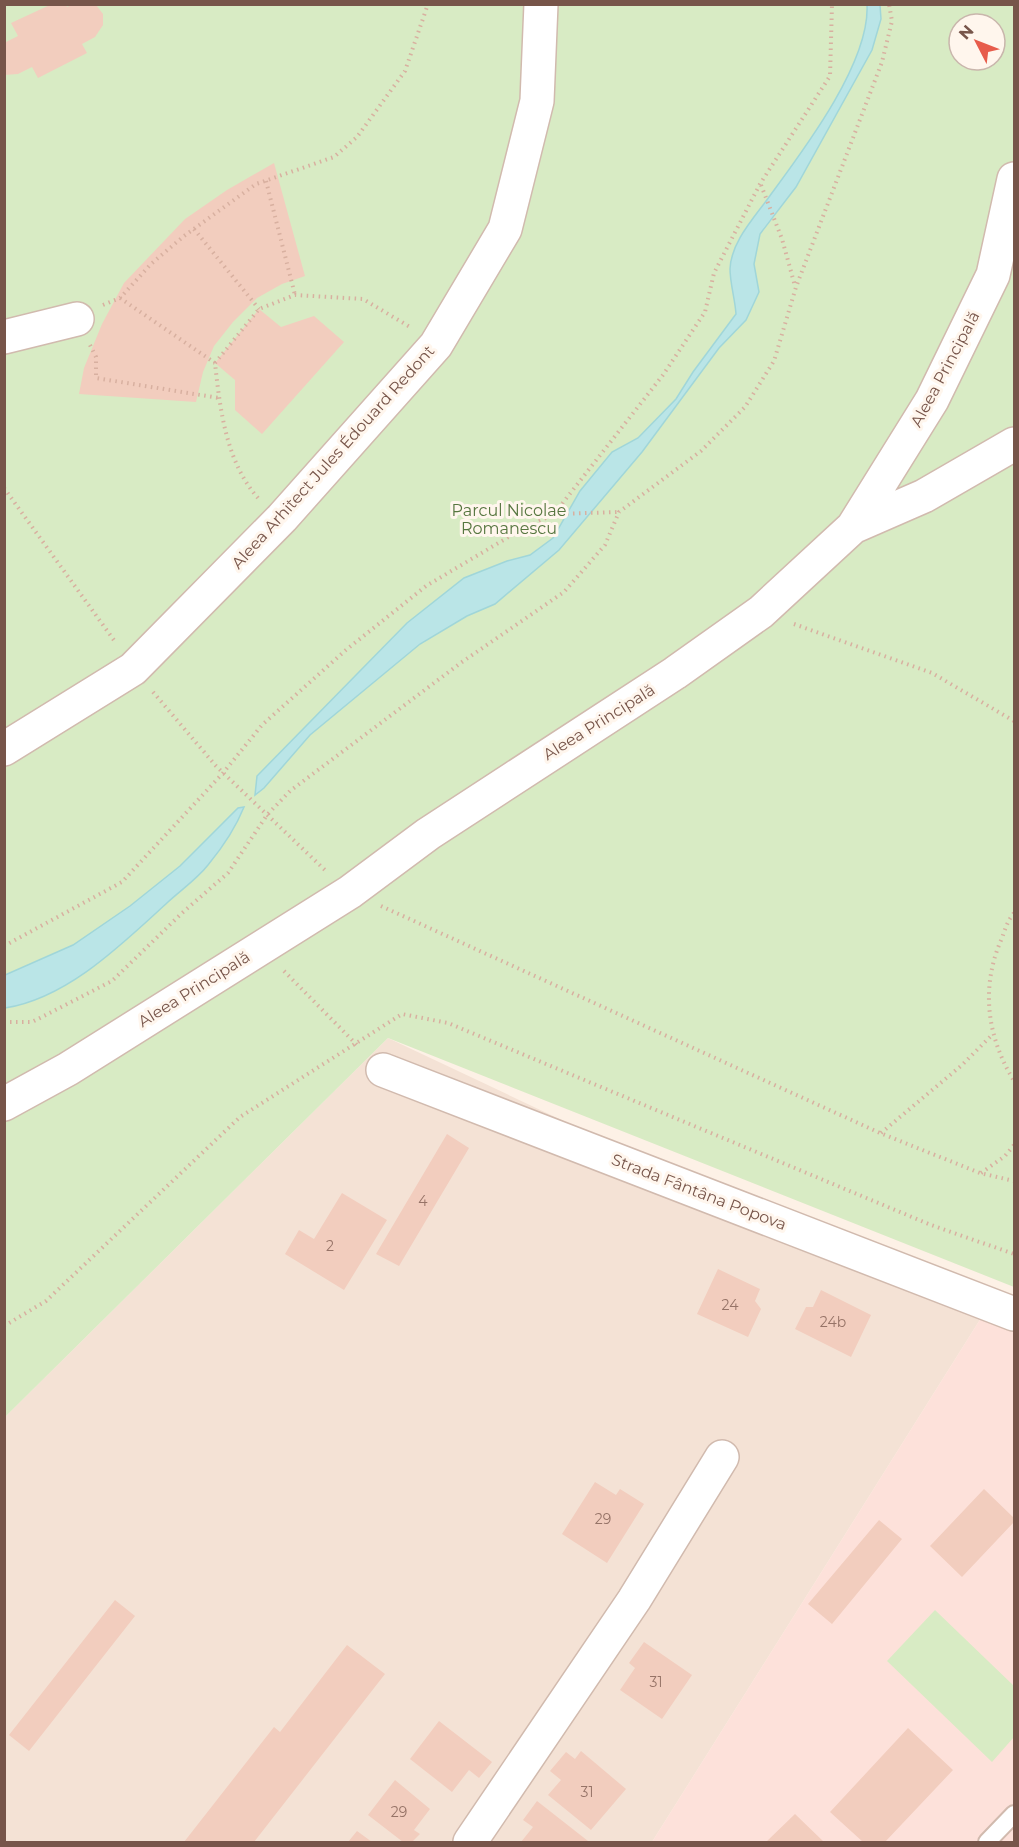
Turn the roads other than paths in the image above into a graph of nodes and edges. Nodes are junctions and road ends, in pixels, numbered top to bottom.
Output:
1 (541, 4) edge
2 (1014, 179) edge
3 (77, 319) road end
4 (4, 337) edge
5 (1014, 444) edge
6 (853, 527) junction
7 (4, 749) edge
8 (383, 1070) road end
9 (4, 1104) edge
10 (1014, 1314) edge
11 (722, 1457) dead end
12 (1014, 1814) edge
13 (470, 1842) edge
14 (987, 1842) edge

1 - 7 street, Aleea Arhitect Jules Édouard Redont
2 - 6 street, Aleea Principală
3 - 4 street
5 - 6 street
6 - 9 street, Aleea Principală
8 - 10 street, Strada Fântâna Popova
11 - 13 street
12 - 14 lane

